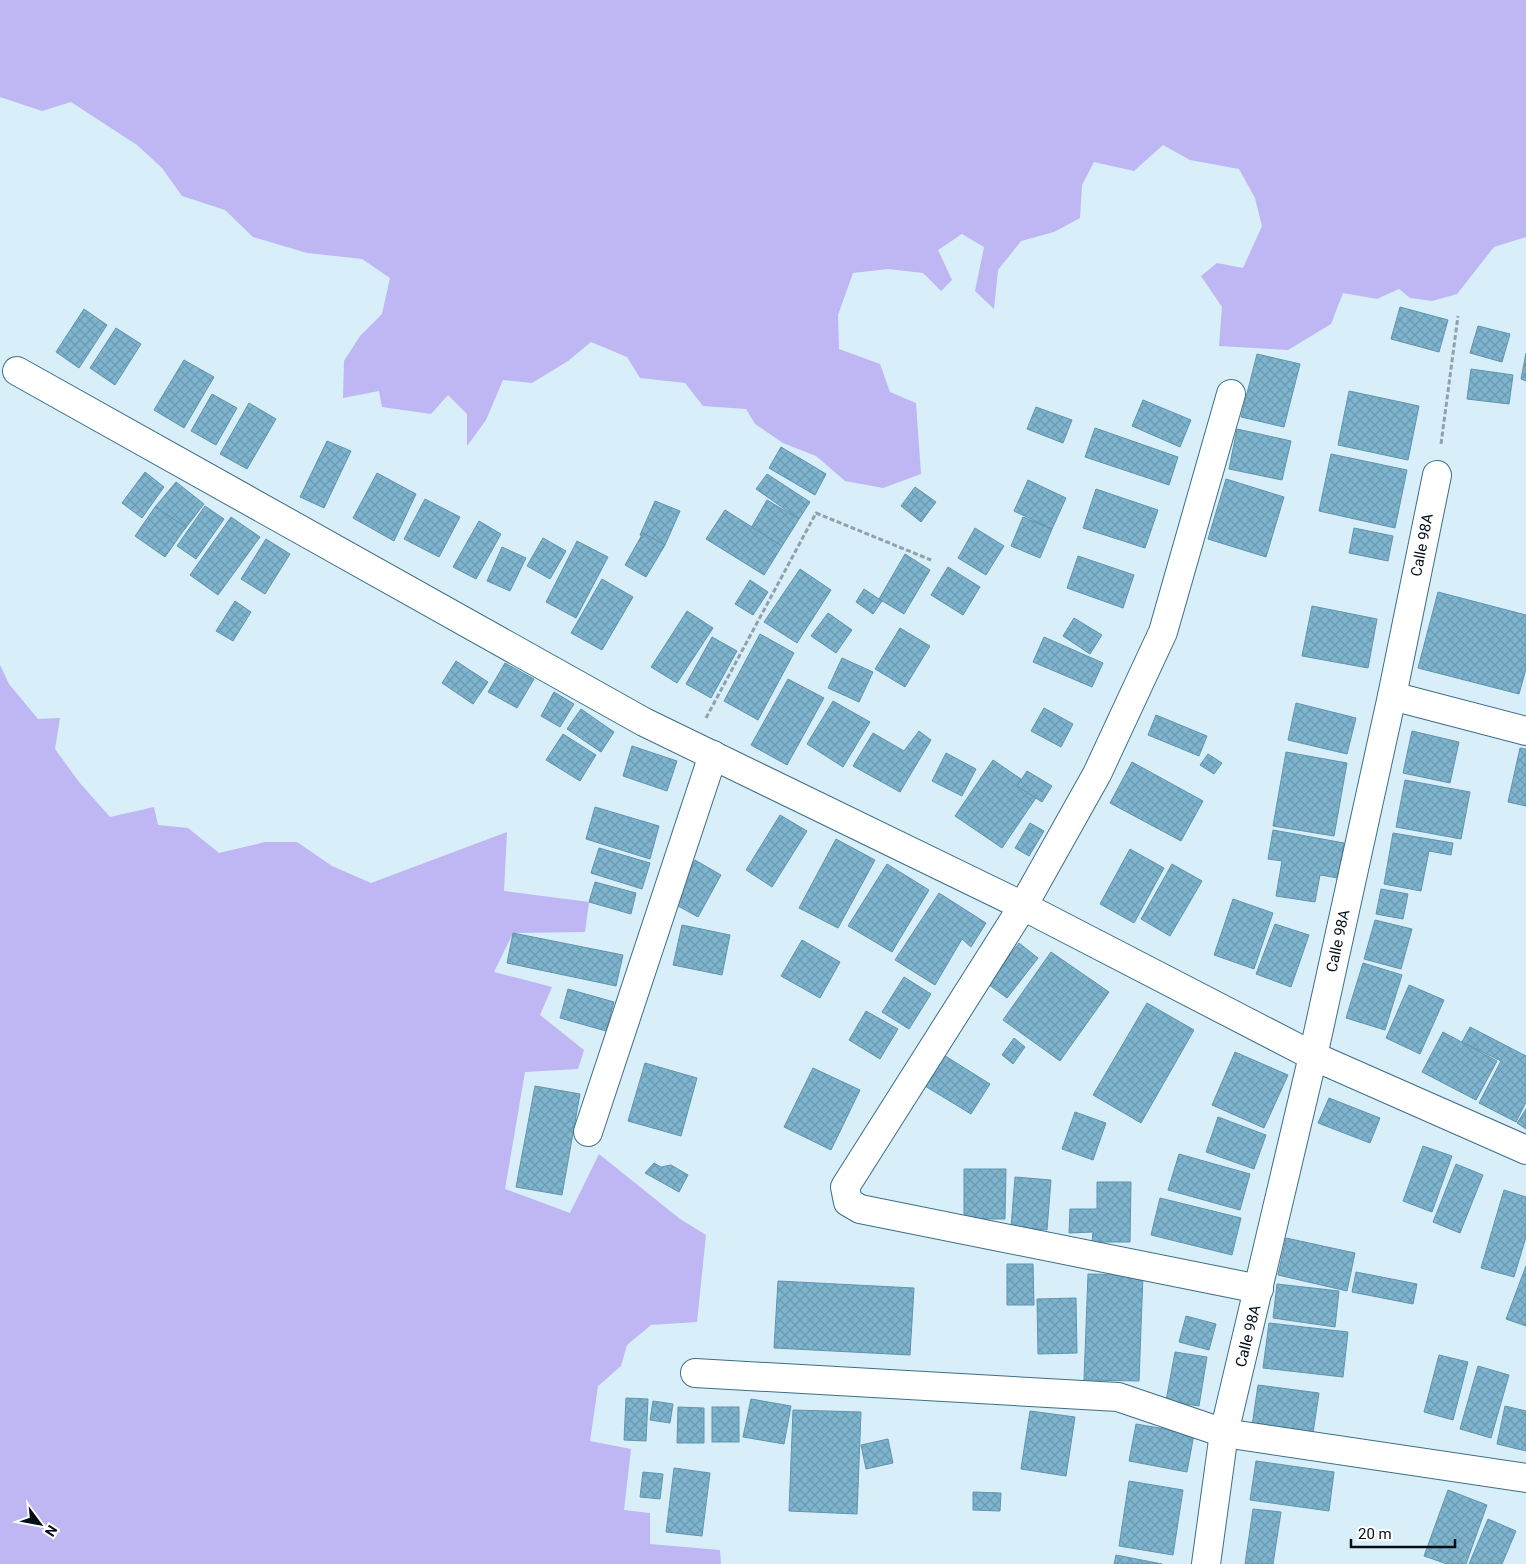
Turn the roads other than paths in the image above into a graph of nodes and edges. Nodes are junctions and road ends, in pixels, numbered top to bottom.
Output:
1 (17, 371) dead end
2 (1231, 394) dead end
3 (1437, 474) road end
4 (1392, 696) junction
5 (1526, 731) edge
6 (702, 750) junction
7 (1023, 906) junction
8 (1313, 1056) junction
9 (588, 1132) dead end
10 (1526, 1150) edge
11 (1259, 1289) junction
12 (695, 1373) dead end
13 (1224, 1433) junction
14 (1526, 1478) edge
15 (1206, 1564) edge

1 - 6 street
2 - 7 street
3 - 4 street, Calle 98A
4 - 5 street
4 - 8 street, Calle 98A
6 - 7 street
6 - 9 street
7 - 8 street
7 - 11 street
8 - 10 street
8 - 11 street, Calle 98A
11 - 13 street, Calle 98A
12 - 13 street
13 - 14 street
13 - 15 street, Calle 98A

